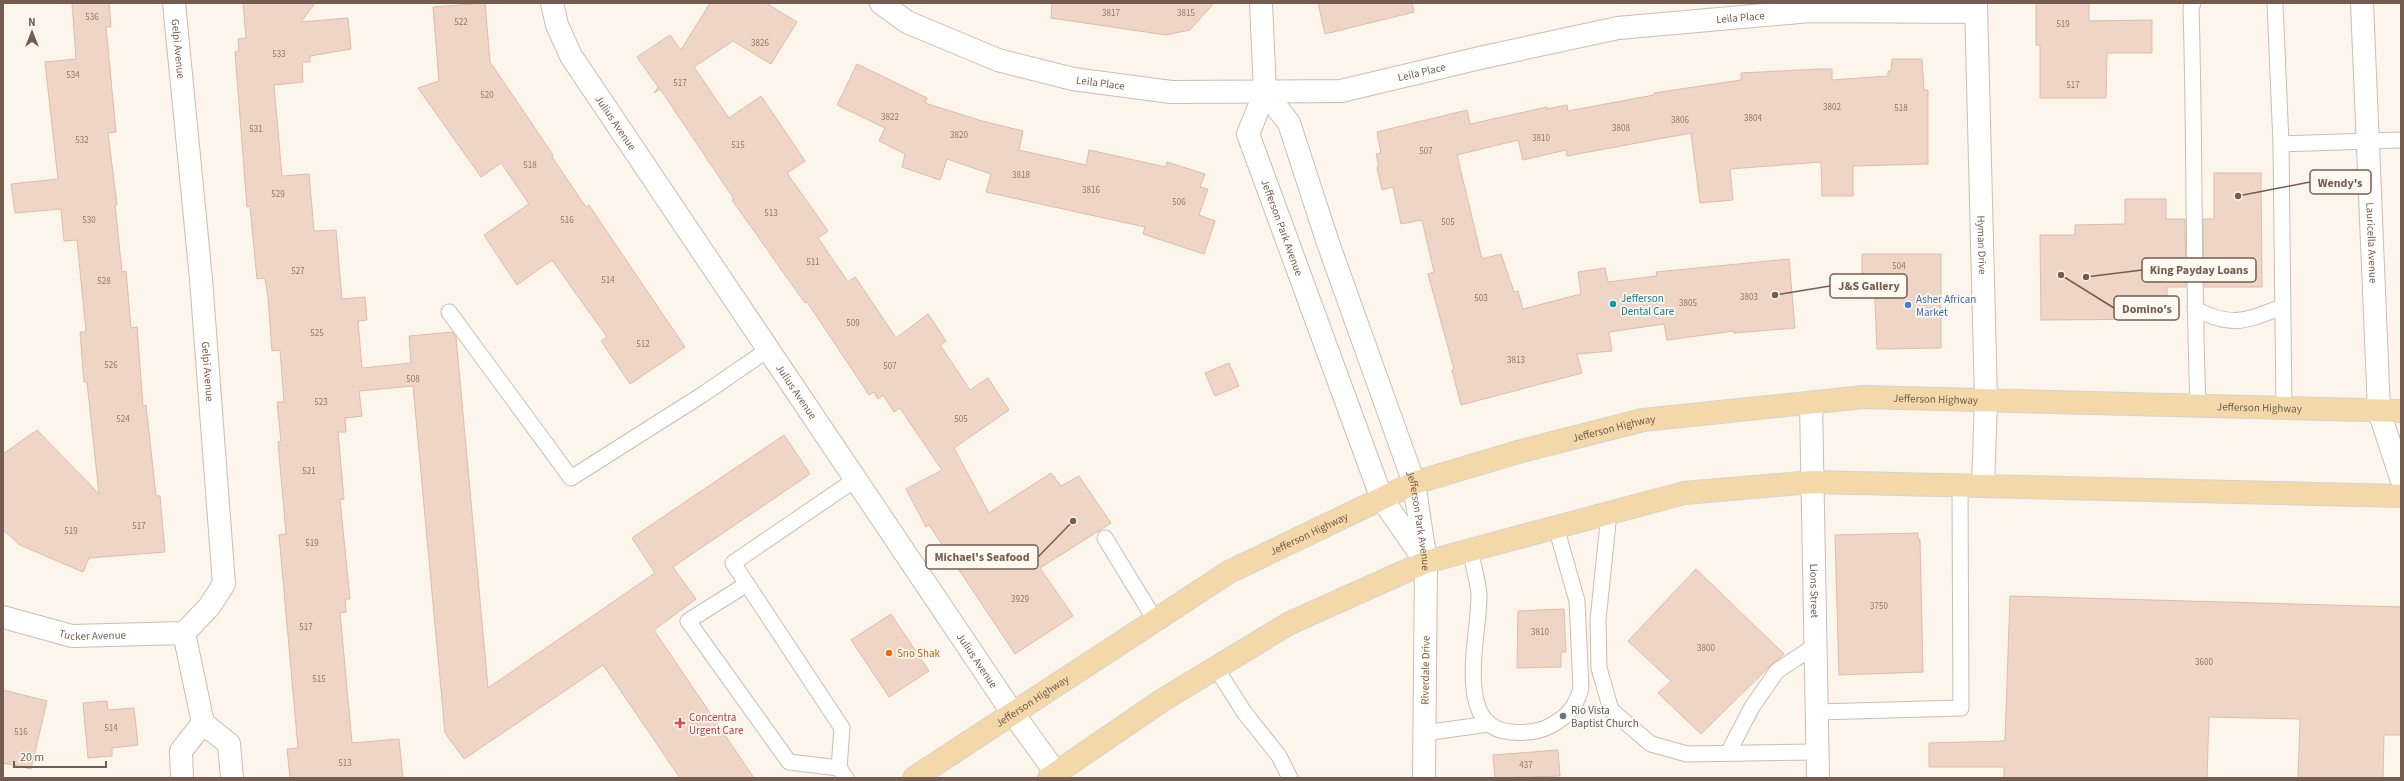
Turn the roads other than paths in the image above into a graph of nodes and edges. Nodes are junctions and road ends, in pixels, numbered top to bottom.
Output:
1 (174, 3) edge
2 (552, 3) edge
3 (881, 3) edge
4 (1261, 3) edge
5 (2193, 3) edge
6 (2276, 3) edge
7 (2362, 3) edge
8 (1976, 8) edge
9 (1265, 92) junction
10 (2368, 140) junction
11 (2401, 140) edge
12 (2281, 144) junction
13 (2282, 307) junction
14 (2195, 310) junction
15 (449, 312) dead end
16 (769, 349) junction
17 (1986, 400) junction
18 (1811, 403) junction
19 (2198, 406) junction
20 (2284, 409) junction
21 (2379, 411) junction
22 (2401, 411) edge
23 (2401, 478) edge
24 (856, 479) junction
25 (1813, 482) junction
26 (1414, 483) junction
27 (1960, 486) junction
28 (1983, 486) junction
29 (2401, 496) edge
30 (1382, 498) junction
31 (1609, 513) junction
32 (1556, 527) junction
33 (1105, 538) dead end
34 (1470, 550) junction
35 (1426, 562) junction
36 (747, 584) junction
37 (3, 617) edge
38 (1155, 620) junction
39 (184, 634) junction
40 (1816, 645) junction
41 (1216, 668) junction
42 (1012, 712) junction
43 (1817, 712) junction
44 (203, 723) junction
45 (1489, 724) junction
46 (1424, 733) junction
47 (1818, 752) junction
48 (1728, 753) junction
49 (843, 773) edge
50 (1053, 776) edge
51 (182, 778) edge
52 (232, 778) edge
53 (914, 778) edge
54 (1290, 778) edge
55 (1424, 778) edge
56 (1818, 778) edge

1 - 39 street, Gelpi Avenue
2 - 16 street, Julius Avenue
3 - 9 street, Leila Place
4 - 9 street, Jefferson Park Avenue
5 - 14 lane
6 - 12 lane
7 - 10 street, Lauricella Avenue
8 - 9 street, Leila Place
8 - 17 street, Hyman Drive
9 - 26 street, Jefferson Park Avenue
9 - 30 street, Jefferson Park Avenue
10 - 11 lane
10 - 12 lane
10 - 21 street, Lauricella Avenue
12 - 13 lane
13 - 14 lane
13 - 20 lane
14 - 19 lane
15 - 16 lane
16 - 24 street, Julius Avenue
17 - 18 main road, Jefferson Highway
17 - 19 main road, Jefferson Highway
17 - 28 street, Hyman Drive
18 - 25 street, Lions Street
18 - 26 main road, Jefferson Highway
19 - 20 main road, Jefferson Highway
20 - 21 main road, Jefferson Highway
21 - 22 main road, Jefferson Highway
21 - 23 street, Lauricella Avenue
24 - 36 lane
24 - 42 street, Julius Avenue
25 - 27 main road
25 - 31 main road
25 - 40 street, Lions Street
26 - 30 main road, Jefferson Highway
26 - 35 street, Jefferson Park Avenue
27 - 28 main road
27 - 43 lane
28 - 29 main road
30 - 35 street, Jefferson Park Avenue
30 - 38 main road, Jefferson Highway
31 - 32 main road
31 - 48 lane
32 - 34 main road
32 - 45 lane
33 - 38 lane
34 - 35 main road
34 - 45 lane
35 - 41 main road
35 - 46 street, Riverdale Drive
36 - 49 lane
36 - 49 lane
37 - 39 street, Tucker Avenue
38 - 42 main road, Jefferson Highway
39 - 44 street
40 - 43 street, Lions Street
40 - 48 lane
41 - 50 main road
41 - 54 lane
42 - 50 street, Julius Avenue
42 - 53 main road, Jefferson Highway
43 - 47 street, Lions Street
44 - 51 street
44 - 52 street
45 - 46 lane
46 - 55 street, Riverdale Drive
47 - 48 lane
47 - 56 street, Lions Street

